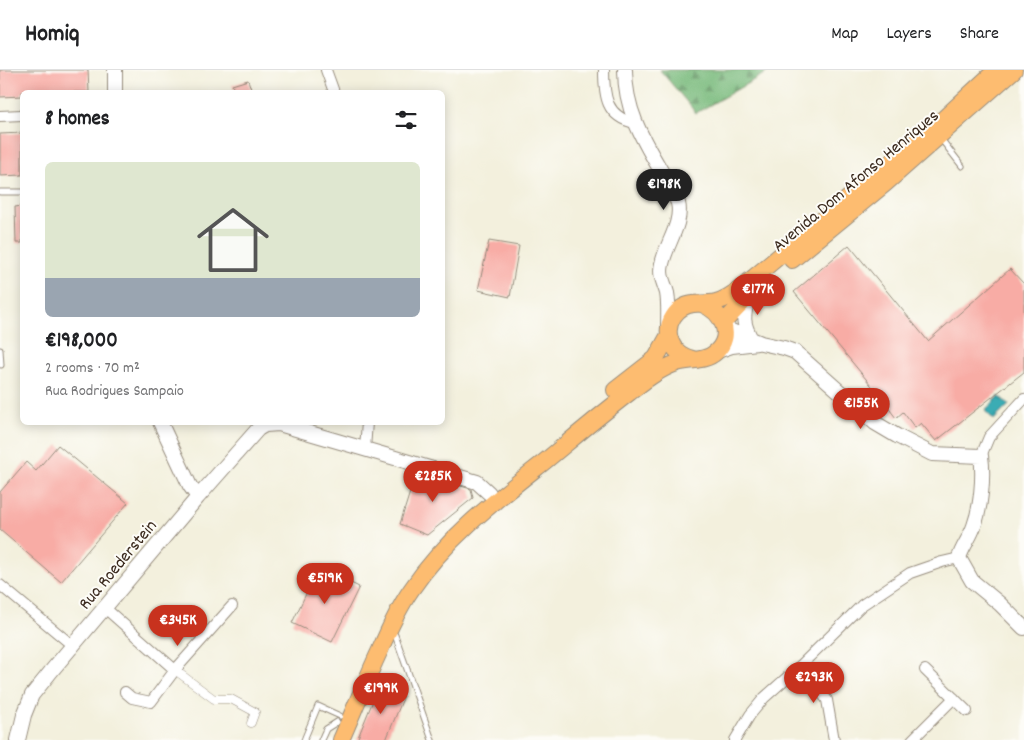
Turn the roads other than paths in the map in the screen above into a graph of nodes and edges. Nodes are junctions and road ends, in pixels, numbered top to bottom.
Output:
1 (115, 70) edge
2 (326, 70) edge
3 (604, 70) edge
4 (625, 70) edge
5 (996, 70) edge
6 (1014, 70) edge
7 (115, 90) edge
8 (333, 90) edge
9 (20, 115) edge
10 (0, 116) edge
11 (635, 123) junction
12 (939, 138) junction
13 (962, 166) dead end
14 (0, 192) edge
15 (20, 192) edge
16 (667, 293) junction
17 (748, 295) junction
18 (698, 304) junction
19 (724, 325) junction
20 (669, 333) junction
21 (756, 341) junction
22 (0, 350) edge
23 (716, 352) junction
24 (696, 360) junction
25 (0, 365) edge
26 (1024, 399) edge
27 (161, 425) edge
28 (265, 425) edge
29 (282, 425) edge
30 (367, 425) edge
31 (365, 449) junction
32 (981, 456) junction
33 (489, 493) junction
34 (198, 496) junction
35 (959, 558) junction
36 (0, 585) edge
37 (232, 606) dead end
38 (105, 608) junction
39 (1024, 628) edge
40 (392, 636) junction
41 (73, 646) junction
42 (801, 665) junction
43 (175, 670) junction
44 (926, 670) dead end
45 (125, 692) dead end
46 (954, 698) junction
47 (967, 711) dead end
48 (338, 719) junction
49 (251, 723) dead end
50 (18, 740) edge
51 (304, 740) edge
52 (321, 740) edge
53 (330, 740) edge
54 (341, 740) edge
55 (432, 740) edge
56 (735, 740) edge
57 (834, 740) edge
58 (912, 740) edge

1 - 7 street
2 - 8 street
3 - 11 street
4 - 11 street
5 - 18 main road, Avenida Dom Afonso Henriques
6 - 12 main road, Avenida Dom Afonso Henriques
9 - 10 street
11 - 16 street
12 - 13 lane
12 - 17 main road, Avenida Dom Afonso Henriques
14 - 15 lane
16 - 18 street
16 - 20 street
17 - 19 main road, Avenida Dom Afonso Henriques
17 - 21 street
18 - 19 main road
18 - 20 main road, Avenida Dom Afonso Henriques
19 - 21 street
19 - 23 main road, Avenida Dom Afonso Henriques
20 - 24 main road
20 - 33 main road, Avenida Dom Afonso Henriques
21 - 23 street
21 - 32 street
22 - 25 lane
23 - 24 main road
24 - 40 main road
26 - 32 street
27 - 34 street
28 - 34 street, Rua Roederstein
29 - 31 street, Rua Roederstein
30 - 31 street
31 - 33 street
32 - 35 street
33 - 48 main road, Avenida Dom Afonso Henriques
34 - 38 street, Rua Roederstein
35 - 39 street
35 - 42 street
36 - 41 street
37 - 43 street
38 - 41 street, Rua Roederstein
38 - 43 street
40 - 54 main road
40 - 55 lane
41 - 50 street, Rua Roederstein
42 - 56 street
42 - 57 street
43 - 45 street
43 - 49 street
44 - 46 street
46 - 47 street
46 - 58 street
48 - 51 lane
48 - 52 lane
48 - 53 main road, Avenida Dom Afonso Henriques

